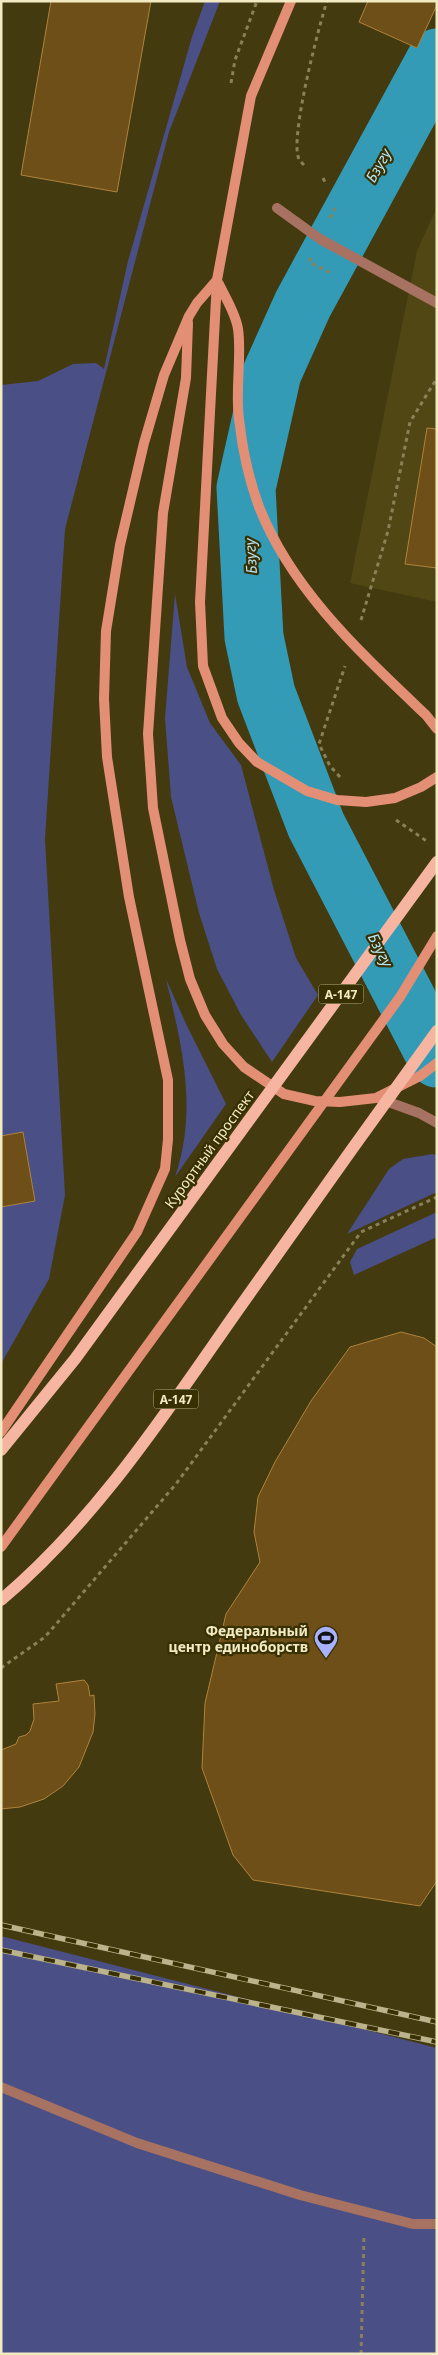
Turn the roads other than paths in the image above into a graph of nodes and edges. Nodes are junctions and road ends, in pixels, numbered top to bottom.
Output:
1 (291, 1) edge
2 (277, 208) dead end
3 (217, 280) junction
4 (437, 303) edge
5 (189, 316) junction
6 (437, 729) edge
7 (437, 777) edge
8 (437, 862) edge
9 (437, 936) edge
10 (437, 1031) edge
11 (437, 1063) edge
12 (376, 1098) junction
13 (437, 1123) edge
14 (1, 1432) edge
15 (1, 1450) edge
16 (1, 1547) edge
17 (1, 1600) edge
18 (1, 2087) edge
19 (437, 2224) edge

1 - 3 main road
2 - 4 lane
3 - 5 main road
3 - 6 main road
3 - 7 main road
5 - 12 main road
5 - 14 main road
8 - 15 main road, Курортный проспект / А-147
9 - 16 main road
10 - 17 main road, А-147
11 - 12 main road
12 - 13 lane
18 - 19 lane

